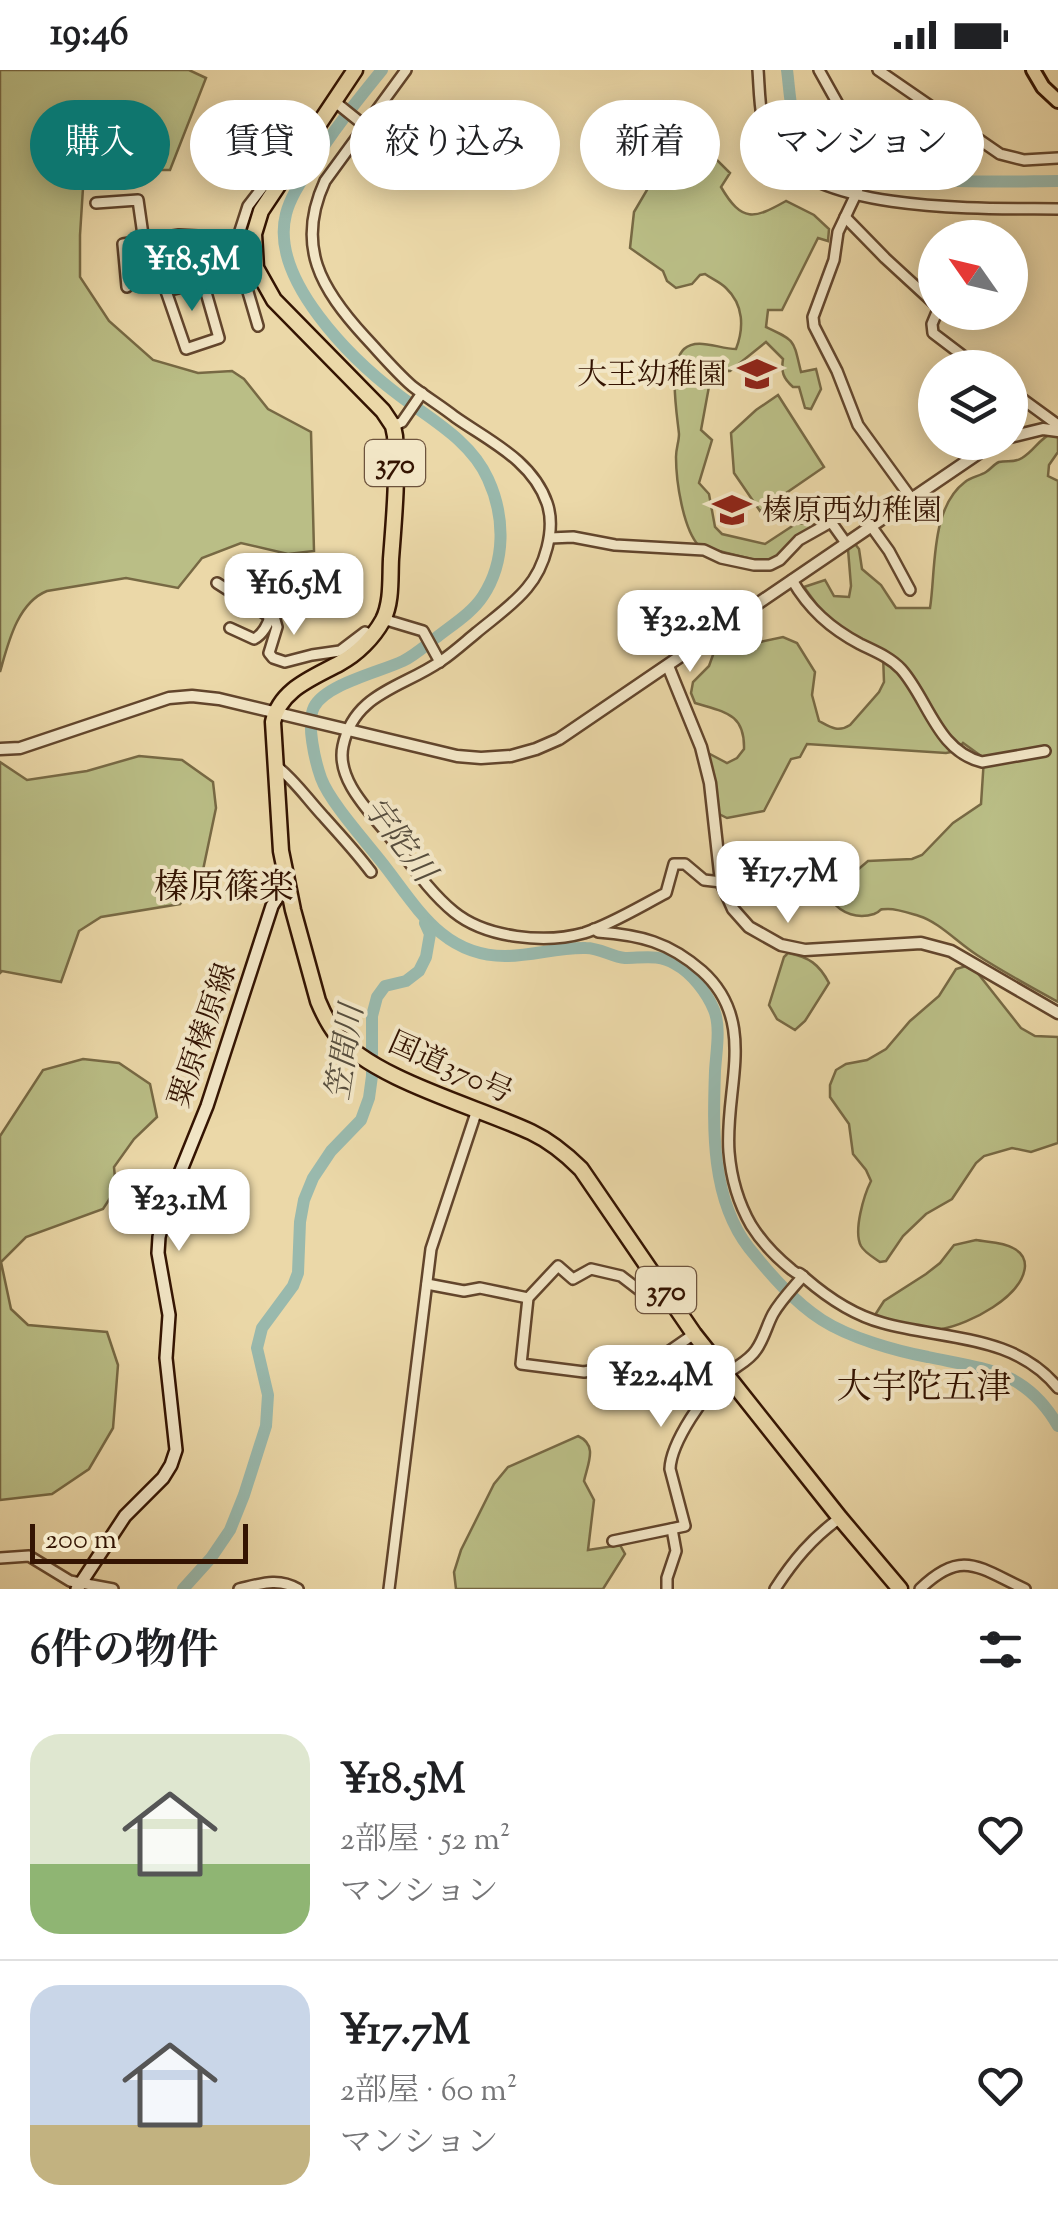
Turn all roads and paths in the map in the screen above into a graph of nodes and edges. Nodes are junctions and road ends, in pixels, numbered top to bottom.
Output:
1 (355, 70) edge
2 (406, 70) edge
3 (758, 70) edge
4 (819, 70) edge
5 (1032, 70) edge
6 (884, 72) edge
7 (383, 100) edge
8 (836, 100) edge
9 (1058, 101) edge
10 (336, 102) junction
11 (330, 110) edge
12 (350, 114) edge
13 (350, 145) edge
14 (1058, 158) edge
15 (260, 190) edge
16 (275, 190) edge
17 (858, 190) edge
18 (857, 193) junction
19 (96, 202) dead end
20 (1058, 209) edge
21 (845, 217) junction
22 (198, 236) junction
23 (238, 237) junction
24 (158, 240) junction
25 (144, 242) junction
26 (203, 282) junction
27 (128, 287) dead end
28 (918, 288) edge
29 (166, 291) junction
30 (258, 326) dead end
31 (932, 330) edge
32 (955, 350) edge
33 (422, 394) junction
34 (1028, 404) edge
35 (398, 424) junction
36 (1058, 428) edge
37 (1028, 432) edge
38 (968, 460) edge
39 (911, 498) junction
40 (871, 526) junction
41 (550, 538) junction
42 (846, 542) junction
43 (792, 580) junction
44 (217, 583) dead end
45 (910, 590) dead end
46 (270, 615) junction
47 (383, 619) junction
48 (230, 628) dead end
49 (372, 636) junction
50 (439, 659) junction
51 (668, 666) junction
52 (281, 714) junction
53 (346, 730) junction
54 (0, 749) edge
55 (1045, 751) dead end
56 (275, 765) junction
57 (371, 872) dead end
58 (836, 874) dead end
59 (720, 882) junction
60 (286, 883) junction
61 (594, 929) junction
62 (1058, 1014) edge
63 (476, 1110) junction
64 (802, 1277) junction
65 (426, 1284) junction
66 (528, 1298) junction
67 (675, 1303) junction
68 (694, 1334) junction
69 (726, 1374) junction
70 (1058, 1388) edge
71 (840, 1518) junction
72 (672, 1529) junction
73 (613, 1541) dead end
74 (0, 1558) edge
75 (1003, 1579) junction
76 (78, 1587) edge
77 (113, 1589) edge
78 (240, 1589) edge
79 (298, 1589) edge
80 (389, 1589) edge
81 (667, 1589) edge
82 (774, 1589) edge
83 (900, 1589) edge
84 (920, 1589) edge
85 (1011, 1589) edge
86 (1025, 1589) edge

1 - 10 highway, 370
2 - 7 street
3 - 18 street
4 - 8 street
5 - 9 main road
6 - 14 street
10 - 11 highway, 370
10 - 12 street
13 - 33 street
15 - 23 street
16 - 35 highway, 370
17 - 18 street
18 - 20 street
18 - 21 street
19 - 25 street
21 - 28 street
21 - 39 street
22 - 23 street
22 - 24 street
22 - 26 street
23 - 30 street
24 - 25 street
24 - 29 street
25 - 27 street
26 - 29 street
26 - 29 street
31 - 32 street
33 - 35 street
33 - 41 street
34 - 36 street
35 - 47 highway, 370
36 - 37 street
38 - 39 street
39 - 40 street
40 - 42 street
40 - 45 street
41 - 42 street
41 - 50 street
42 - 43 street
43 - 51 street
43 - 55 street
44 - 46 street
46 - 48 street
46 - 49 street
47 - 49 highway, 370
47 - 50 street
49 - 52 highway, 370
50 - 53 street
51 - 53 street
51 - 59 street
52 - 53 street
52 - 54 street
52 - 56 highway, 国道370号 / 370
53 - 61 street
56 - 57 street
56 - 60 highway, 国道370号 / 370
58 - 59 street
59 - 61 street
59 - 62 street
60 - 63 highway, 国道370号 / 370
60 - 76 main road, 粟原榛原線
61 - 64 street
63 - 65 street
63 - 67 highway, 国道370号 / 370
64 - 69 street
64 - 70 street
65 - 66 street
65 - 80 street
66 - 67 street
66 - 68 street
67 - 68 highway, 国道370号 / 370
68 - 69 highway, 国道370号 / 370
69 - 71 highway, 国道370号 / 370
69 - 72 street
71 - 82 street
71 - 83 highway, 国道370号 / 370
72 - 73 street
72 - 81 street
74 - 76 street
75 - 84 street
75 - 85 street
75 - 86 street
76 - 77 street
78 - 79 street

